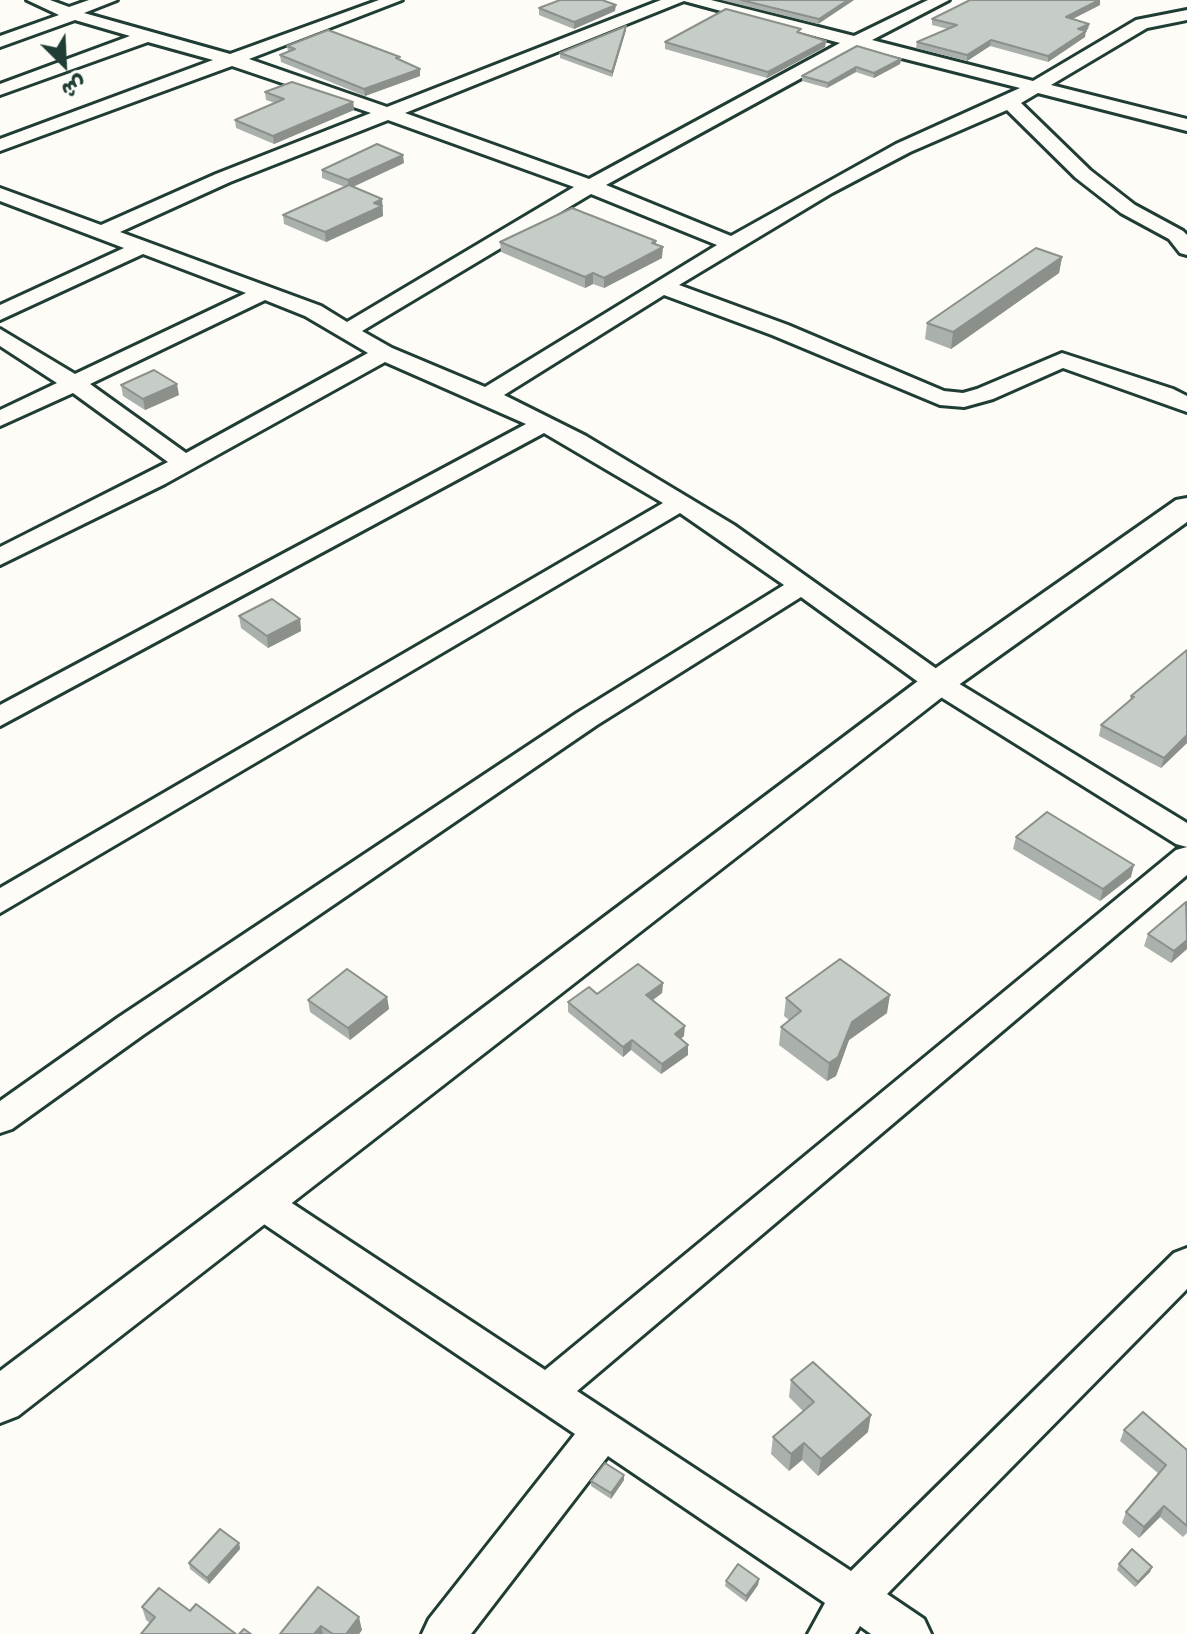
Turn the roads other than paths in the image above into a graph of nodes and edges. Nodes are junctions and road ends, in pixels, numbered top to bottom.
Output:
1 (35, 0) edge
2 (109, 0) edge
3 (394, 0) edge
4 (676, 0) edge
5 (691, 0) edge
6 (941, 0) edge
7 (74, 15) junction
8 (1187, 15) edge
9 (144, 37) junction
10 (0, 42) edge
11 (853, 43) junction
12 (229, 61) junction
13 (1029, 88) junction
14 (0, 90) edge
15 (1010, 102) junction
16 (386, 113) junction
17 (1187, 125) edge
18 (0, 145) edge
19 (590, 186) junction
20 (5, 200) edge
21 (102, 232) junction
22 (1183, 241) edge
23 (732, 244) junction
24 (140, 248) junction
25 (663, 287) junction
26 (265, 292) junction
27 (0, 313) edge
28 (348, 330) junction
29 (0, 336) edge
30 (384, 353) junction
31 (75, 384) junction
32 (487, 396) junction
33 (1187, 405) edge
34 (0, 419) edge
35 (544, 424) junction
36 (185, 463) junction
37 (680, 503) junction
38 (1187, 507) edge
39 (0, 557) edge
40 (799, 587) junction
41 (938, 683) junction
42 (0, 717) edge
43 (1185, 838) edge
44 (0, 902) edge
45 (0, 1119) edge
46 (262, 1203) junction
47 (1187, 1264) edge
48 (546, 1393) junction
49 (0, 1400) edge
50 (604, 1429) junction
51 (852, 1599) junction
52 (444, 1634) edge
53 (830, 1634) edge
54 (909, 1634) edge

1 - 7 street
2 - 7 street
3 - 12 street
4 - 16 street
5 - 11 street
6 - 11 street
7 - 9 street
7 - 10 street
8 - 13 street
9 - 12 street
9 - 14 street
11 - 13 street
11 - 19 street
12 - 16 street
12 - 18 street
13 - 15 street
13 - 17 street
15 - 22 street
15 - 23 street
16 - 19 street
16 - 21 street
19 - 23 street
19 - 28 street
20 - 21 street
21 - 24 street
23 - 25 street
24 - 26 street
24 - 27 street
25 - 32 street
25 - 33 street
26 - 28 street
26 - 31 street
28 - 30 street
29 - 31 street
30 - 32 street
30 - 36 street
31 - 34 street
31 - 36 street
32 - 35 street
35 - 37 street
35 - 42 street
36 - 39 street
37 - 40 street
37 - 44 street
38 - 41 street
40 - 41 street
40 - 45 street
41 - 43 street
41 - 46 street
43 - 48 street
46 - 48 street
46 - 49 street
47 - 51 street
48 - 50 street
50 - 51 street
50 - 52 street
51 - 53 street
51 - 54 street

